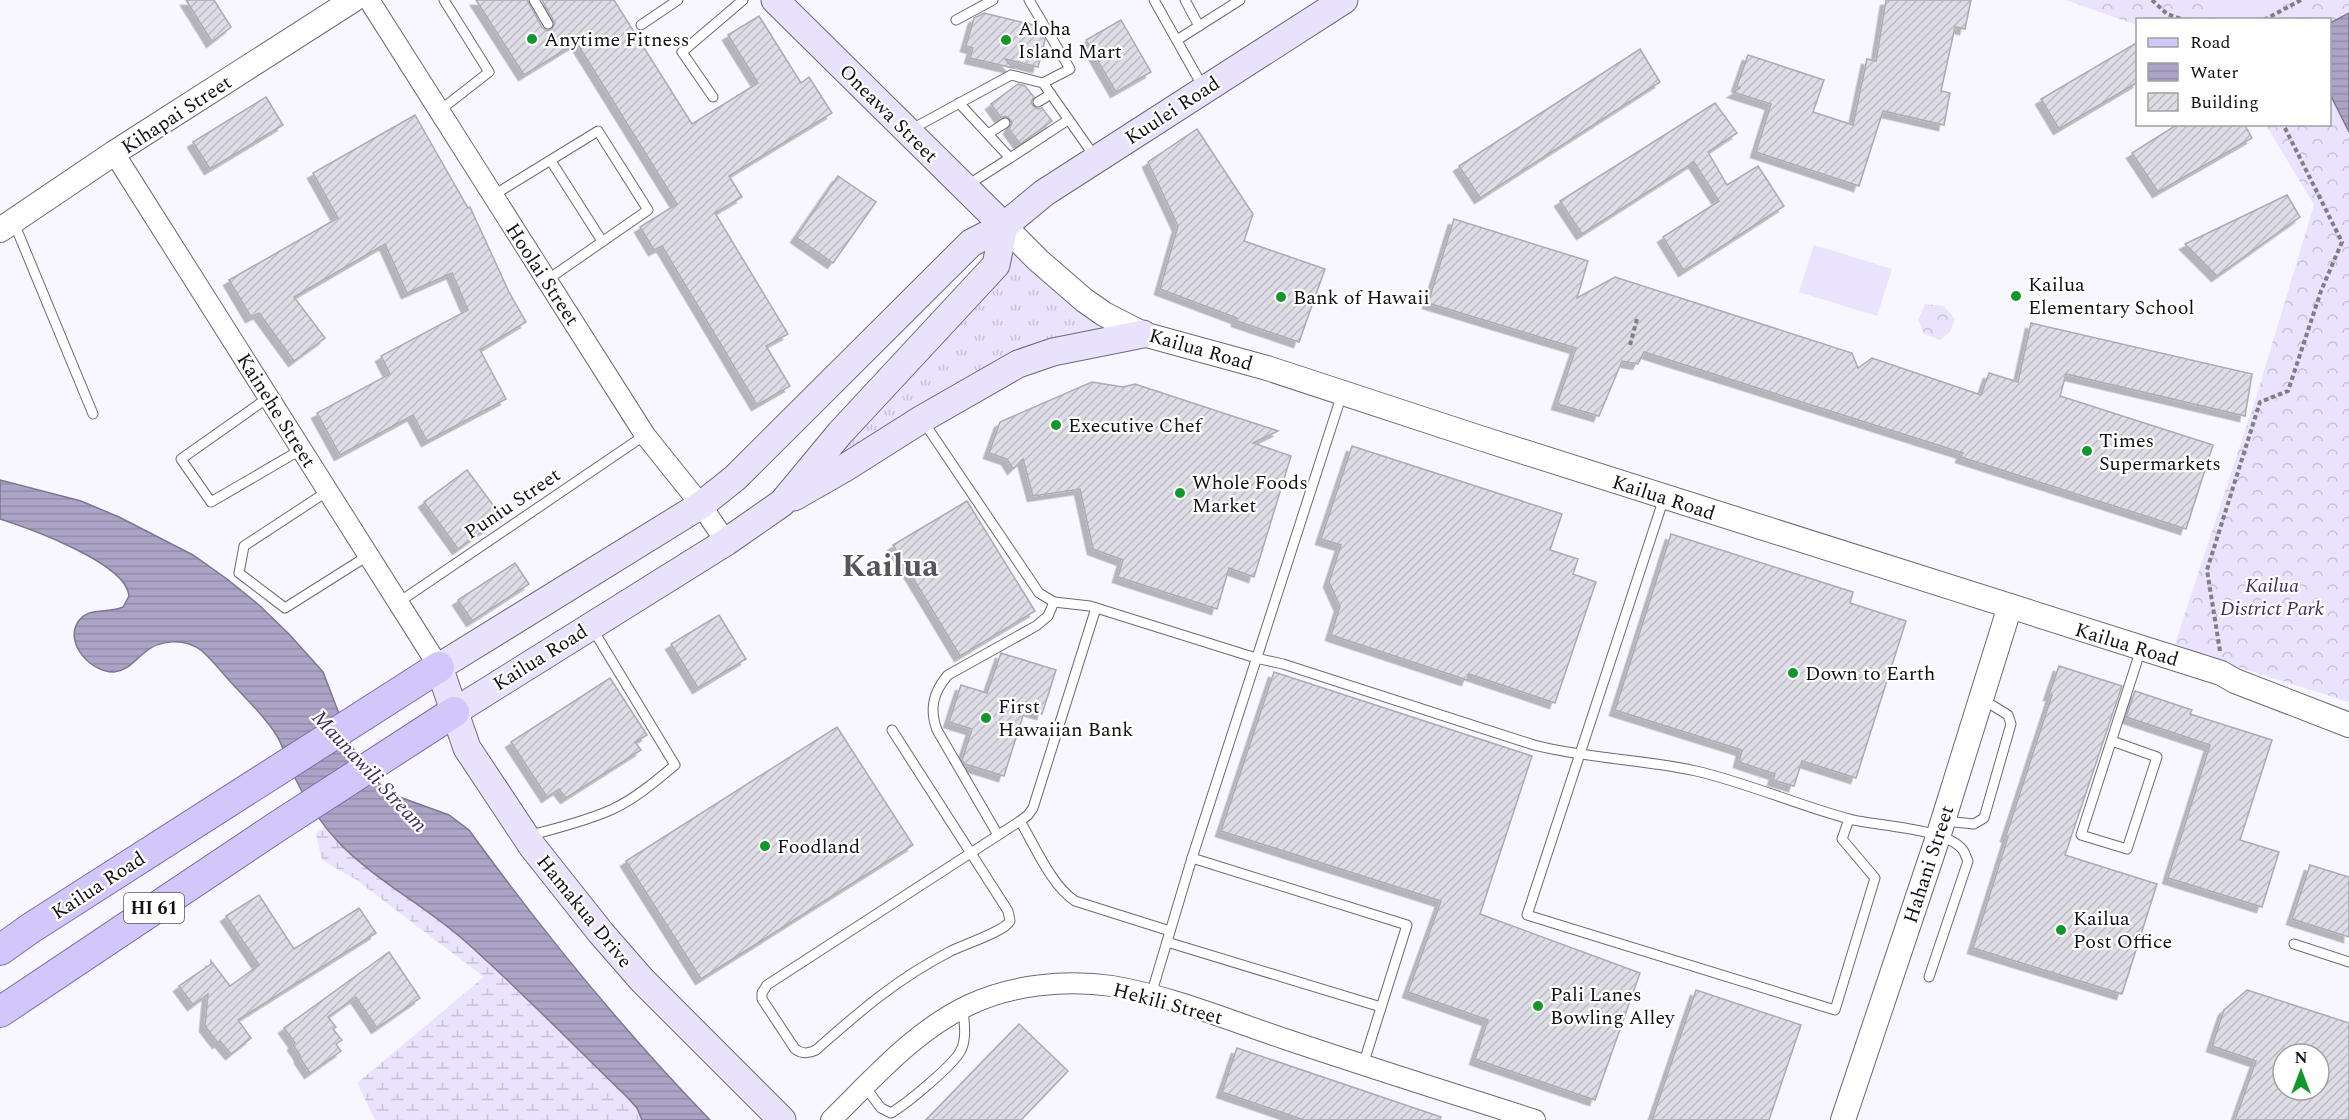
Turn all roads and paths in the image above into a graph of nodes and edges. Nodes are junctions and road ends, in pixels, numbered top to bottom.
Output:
1 (353, 0) edge
2 (369, 0) edge
3 (444, 0) edge
4 (534, 0) edge
5 (678, 0) edge
6 (742, 0) edge
7 (775, 0) edge
8 (993, 0) edge
9 (1029, 0) edge
10 (1155, 0) edge
11 (1185, 0) edge
12 (1240, 0) edge
13 (1344, 0) edge
14 (2152, 0) edge
15 (2301, 0) edge
16 (2178, 18) edge
17 (2268, 18) edge
18 (956, 20) dead end
19 (548, 24) dead end
20 (641, 25) dead end
21 (1199, 26) junction
22 (1177, 40) junction
23 (1043, 83) junction
24 (1204, 89) junction
25 (1051, 94) junction
26 (713, 97) dead end
27 (1038, 102) dead end
28 (959, 103) junction
29 (439, 111) junction
30 (1068, 120) junction
31 (1005, 123) dead end
32 (2284, 126) edge
33 (908, 131) junction
34 (988, 135) junction
35 (114, 153) junction
36 (1010, 158) junction
37 (1097, 159) junction
38 (551, 161) junction
39 (964, 187) junction
40 (492, 196) junction
41 (7, 225) edge
42 (1004, 226) junction
43 (603, 241) junction
44 (547, 279) junction
45 (1637, 319) dead end
46 (1143, 334) junction
47 (1629, 345) dead end
48 (1342, 393) junction
49 (269, 397) junction
50 (93, 414) dead end
51 (922, 419) junction
52 (645, 435) junction
53 (302, 449) junction
54 (328, 490) junction
55 (1665, 497) junction
56 (782, 503) junction
57 (701, 505) junction
58 (726, 542) junction
59 (369, 555) junction
60 (399, 602) junction
61 (1054, 602) junction
62 (2010, 606) junction
63 (1096, 608) junction
64 (591, 626) junction
65 (2141, 648) junction
66 (1256, 658) junction
67 (439, 667) junction
68 (2221, 673) junction
69 (1981, 698) junction
70 (453, 712) junction
71 (2349, 725) edge
72 (892, 730) dead end
73 (2112, 741) junction
74 (1578, 754) junction
75 (1849, 819) junction
76 (1020, 821) junction
77 (1940, 829) junction
78 (998, 835) junction
79 (526, 836) junction
80 (970, 853) junction
81 (1192, 858) junction
82 (1170, 931) junction
83 (1167, 942) junction
84 (2294, 944) dead end
85 (0, 950) edge
86 (2349, 962) edge
87 (1929, 976) dead end
88 (1151, 996) junction
89 (1381, 1007) junction
90 (963, 1008) junction
91 (0, 1012) edge
92 (1363, 1065) junction
93 (865, 1087) junction
94 (782, 1120) edge
95 (831, 1120) edge
96 (1535, 1120) edge
97 (1843, 1120) edge

1 - 35 street, Kihapai Street
2 - 29 street, Hoolai Street
3 - 29 lane
4 - 19 lane
5 - 20 lane
6 - 26 lane
7 - 33 main road, Oneawa Street
8 - 18 lane
9 - 23 lane
10 - 22 lane
11 - 21 lane
12 - 21 lane
13 - 24 main road, Kuulei Road
14 - 16 path
15 - 17 path
21 - 22 lane
22 - 24 lane
23 - 25 lane
23 - 28 lane
24 - 37 main road, Kuulei Road
25 - 27 lane
25 - 30 lane
28 - 33 lane
28 - 34 lane
29 - 40 street, Hoolai Street
30 - 36 lane
30 - 37 lane
31 - 34 lane
32 - 68 path
33 - 39 main road, Oneawa Street
34 - 36 lane
35 - 41 street, Kihapai Street
35 - 49 street, Kainehe Street
36 - 39 lane
37 - 42 main road, Kuulei Road
38 - 40 lane
38 - 43 lane
38 - 43 lane
39 - 42 main road, Oneawa Street
40 - 44 street, Hoolai Street
41 - 50 lane
42 - 46 street, Kailua Road
42 - 56 main road, Kailua Road
42 - 57 main road, Kailua Road
43 - 44 lane
44 - 52 street, Hoolai Street
45 - 47 path
46 - 48 street, Kailua Road
46 - 51 main road
48 - 55 street, Kailua Road
48 - 66 lane
49 - 53 street, Kainehe Street
49 - 53 lane
51 - 56 main road
51 - 61 lane
52 - 57 street, Hoolai Street
52 - 60 lane, Puniu Street
53 - 54 street, Kainehe Street
54 - 59 street, Kainehe Street
54 - 59 lane
55 - 62 street, Kailua Road
55 - 74 lane
56 - 58 main road, Kailua Road
57 - 58 street, Hoolai Street
57 - 67 main road, Kailua Road
58 - 64 main road, Kailua Road
59 - 60 street, Kainehe Street
60 - 67 street, Kainehe Street
61 - 63 lane
61 - 78 lane
62 - 65 street, Kailua Road
62 - 69 street, Hahani Street
63 - 66 lane
63 - 76 lane
64 - 70 main road, Kailua Road
64 - 79 lane
65 - 68 street, Kailua Road
65 - 73 lane
66 - 74 lane
66 - 81 lane
67 - 70 main road, Hamakua Drive
67 - 85 main road, Kailua Road / HI 61
68 - 71 street, Kailua Road
69 - 77 street, Hahani Street
69 - 77 lane
70 - 79 main road, Hamakua Drive
70 - 91 main road, Kailua Road / HI 61
72 - 80 lane
73 - 73 lane
74 - 75 lane
74 - 75 lane
75 - 77 lane
76 - 78 lane
76 - 82 lane
77 - 87 lane
77 - 97 street, Hahani Street
78 - 80 lane
79 - 94 main road, Hamakua Drive
80 - 80 lane
81 - 82 lane
81 - 89 lane
82 - 83 lane
83 - 88 lane
83 - 89 lane
84 - 86 lane
88 - 90 street, Hekili Street
88 - 92 street, Hekili Street
89 - 92 lane
90 - 93 street, Hekili Street
90 - 93 lane
92 - 96 street, Hekili Street
93 - 95 street, Hekili Street

